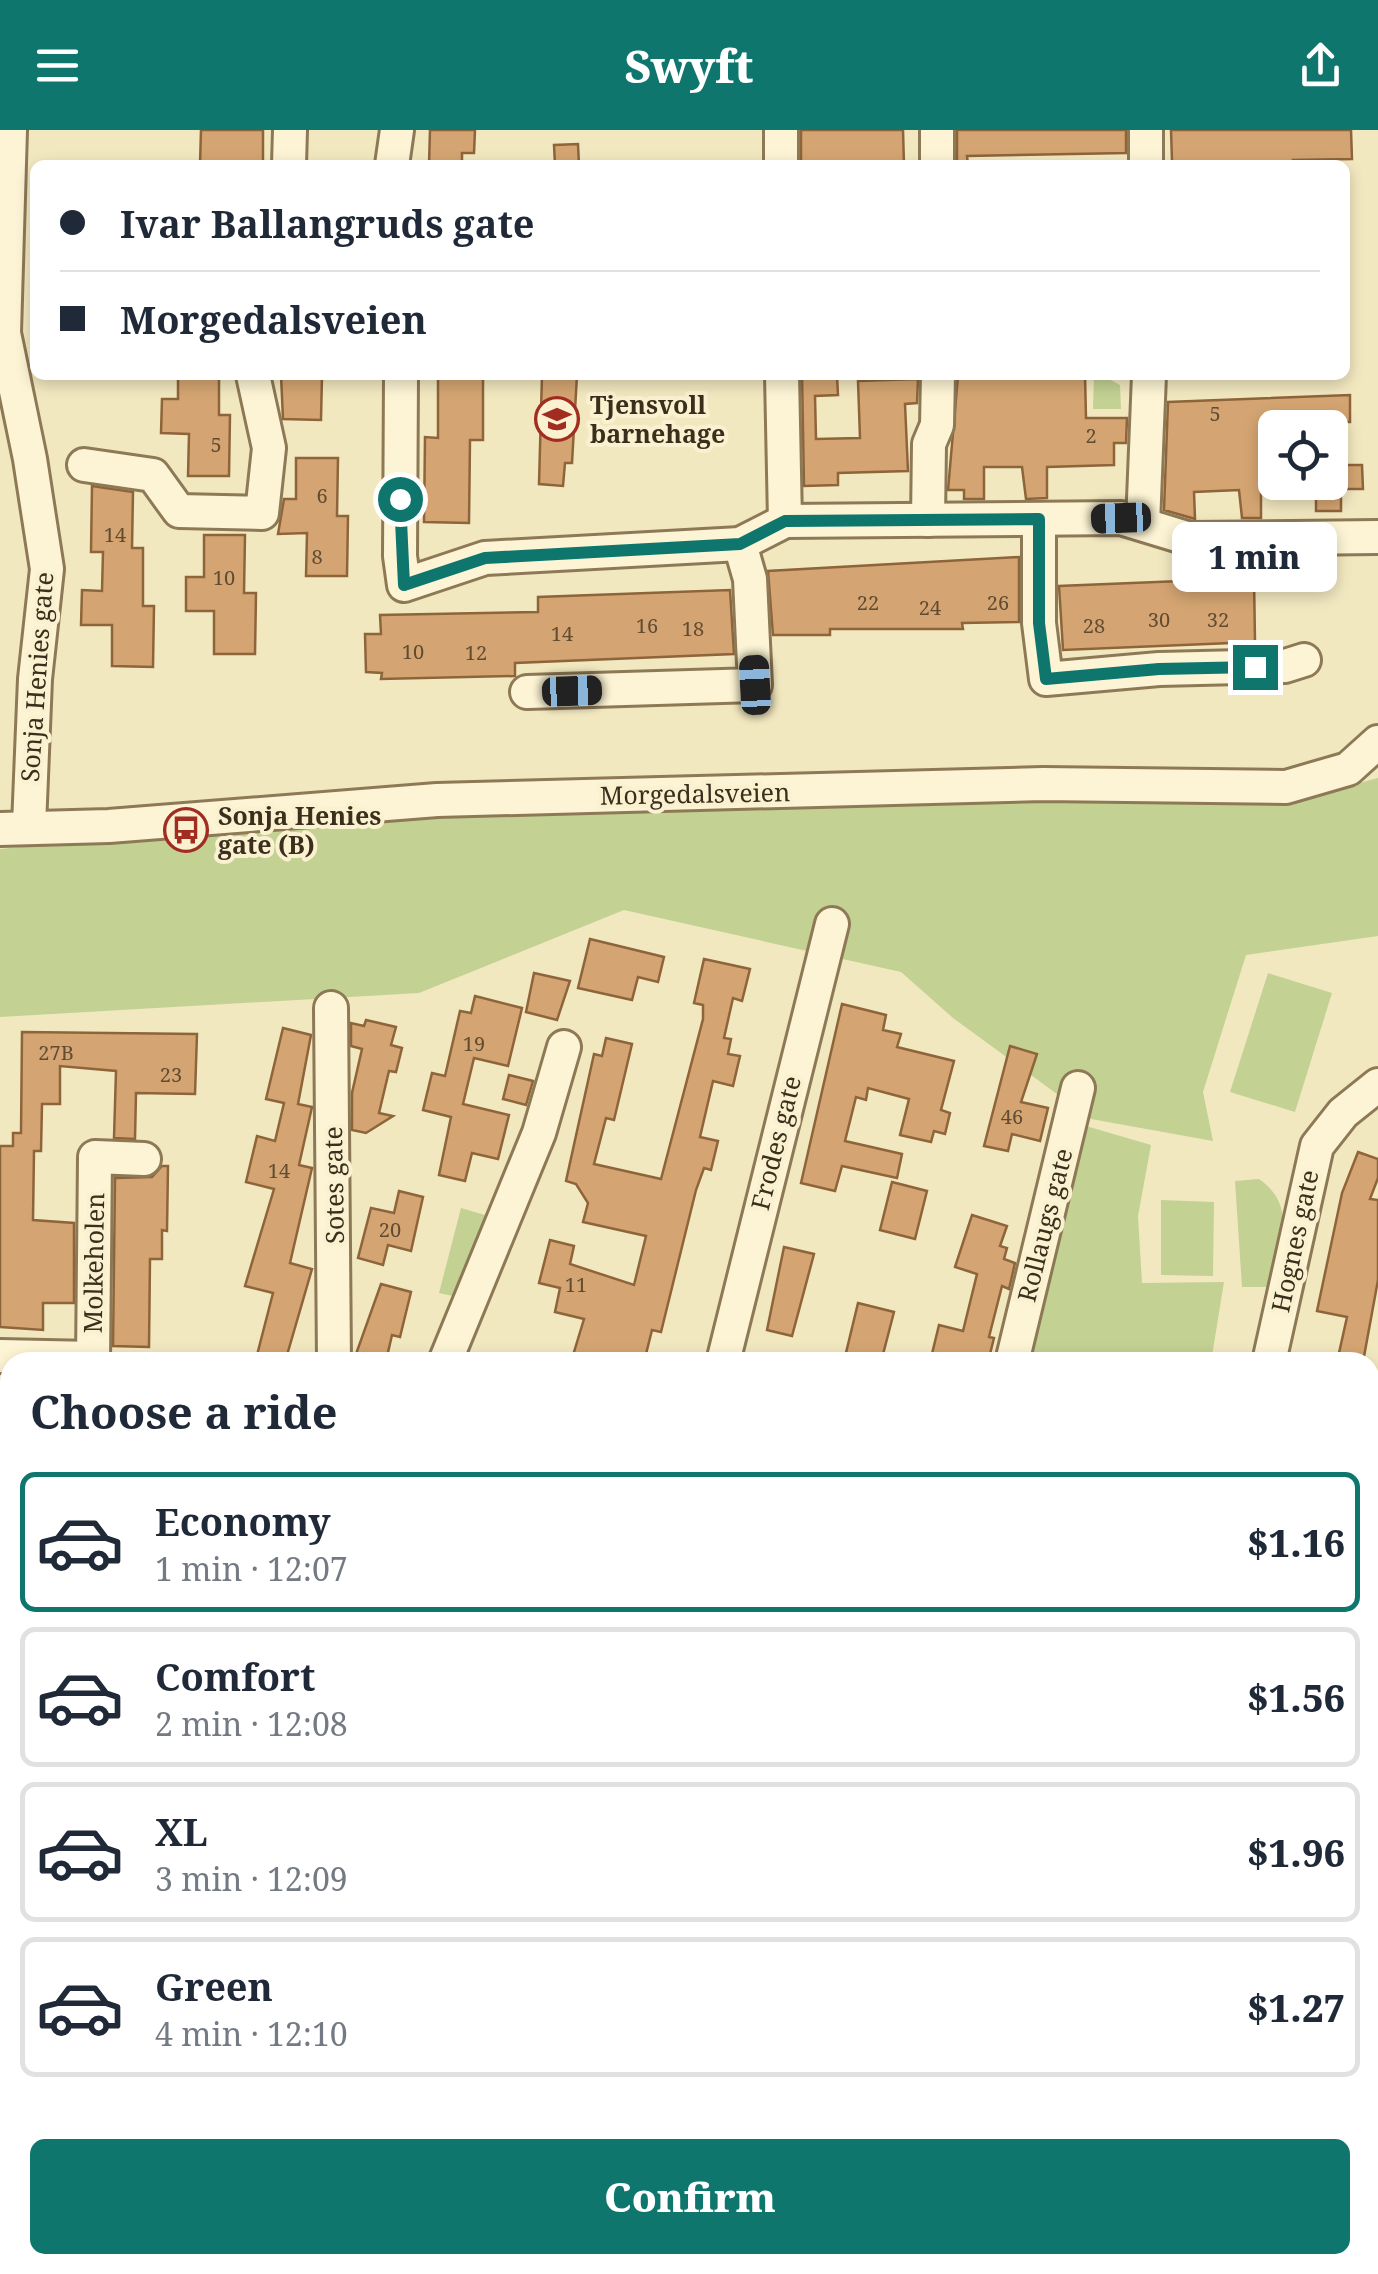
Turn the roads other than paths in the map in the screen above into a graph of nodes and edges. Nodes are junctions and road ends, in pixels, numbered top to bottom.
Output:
1 (10, 130) edge
2 (290, 130) edge
3 (397, 130) edge
4 (782, 130) edge
5 (937, 130) edge
6 (1146, 130) edge
7 (289, 160) edge
8 (393, 160) edge
9 (781, 160) edge
10 (937, 160) edge
11 (1146, 160) edge
12 (21, 277) edge
13 (254, 380) edge
14 (402, 380) edge
15 (782, 380) edge
16 (938, 380) edge
17 (1149, 380) edge
18 (9, 397) edge
19 (84, 465) dead end
20 (1039, 519) junction
21 (928, 520) junction
22 (785, 521) junction
23 (1144, 524) junction
24 (1378, 537) edge
25 (740, 544) junction
26 (1304, 660) dead end
27 (528, 692) dead end
28 (1378, 742) edge
29 (14, 828) edge
30 (832, 924) dead end
31 (331, 1008) dead end
32 (564, 1046) dead end
33 (1378, 1085) edge
34 (1078, 1088) dead end
35 (144, 1159) dead end
36 (93, 1352) edge
37 (334, 1352) edge
38 (448, 1352) edge
39 (725, 1352) edge
40 (1014, 1352) edge
41 (1271, 1352) edge

1 - 12 street, Sonja Henies gate
2 - 7 street
3 - 8 street
4 - 9 street
5 - 10 street
6 - 11 street
12 - 18 street, Sonja Henies gate
13 - 19 street
14 - 25 street
15 - 22 street
16 - 21 street
17 - 23 street
18 - 29 street, Sonja Henies gate
20 - 21 street
20 - 23 street
20 - 26 street
21 - 22 street
22 - 25 street
23 - 24 street
25 - 27 street
28 - 29 street, Morgedalsveien
30 - 39 street, Frodes gate
31 - 37 street, Sotes gate
32 - 38 street
33 - 41 street, Hognes gate
34 - 40 street, Rollaugs gate
35 - 36 street, Molkeholen

